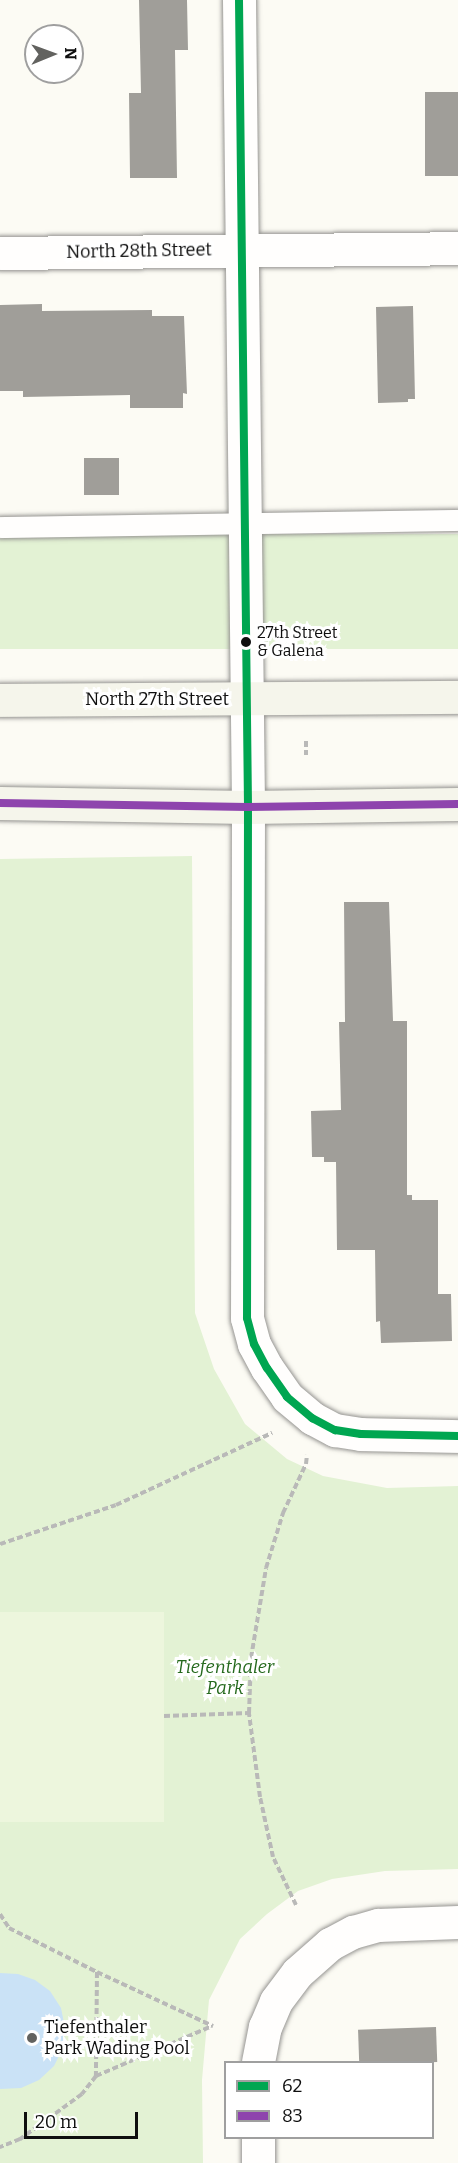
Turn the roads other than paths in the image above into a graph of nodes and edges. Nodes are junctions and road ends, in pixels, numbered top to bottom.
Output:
1 (239, 0) edge
2 (458, 248) edge
3 (243, 250) junction
4 (0, 253) edge
5 (458, 520) edge
6 (245, 525) junction
7 (0, 527) edge
8 (458, 697) edge
9 (247, 699) junction
10 (0, 700) edge
11 (0, 803) edge
12 (458, 804) edge
13 (248, 807) junction
14 (458, 1436) edge
15 (458, 1922) edge
16 (258, 2061) edge
17 (258, 2139) edge
18 (258, 2163) edge

1 - 3 street
2 - 3 street, North 28th Street
3 - 4 street, North 28th Street
3 - 6 street
5 - 6 lane
6 - 7 lane
6 - 9 street
8 - 9 main road, North 27th Street
9 - 10 main road, North 27th Street
9 - 13 street
11 - 13 main road
12 - 13 main road
13 - 14 street
15 - 16 street
17 - 18 street

